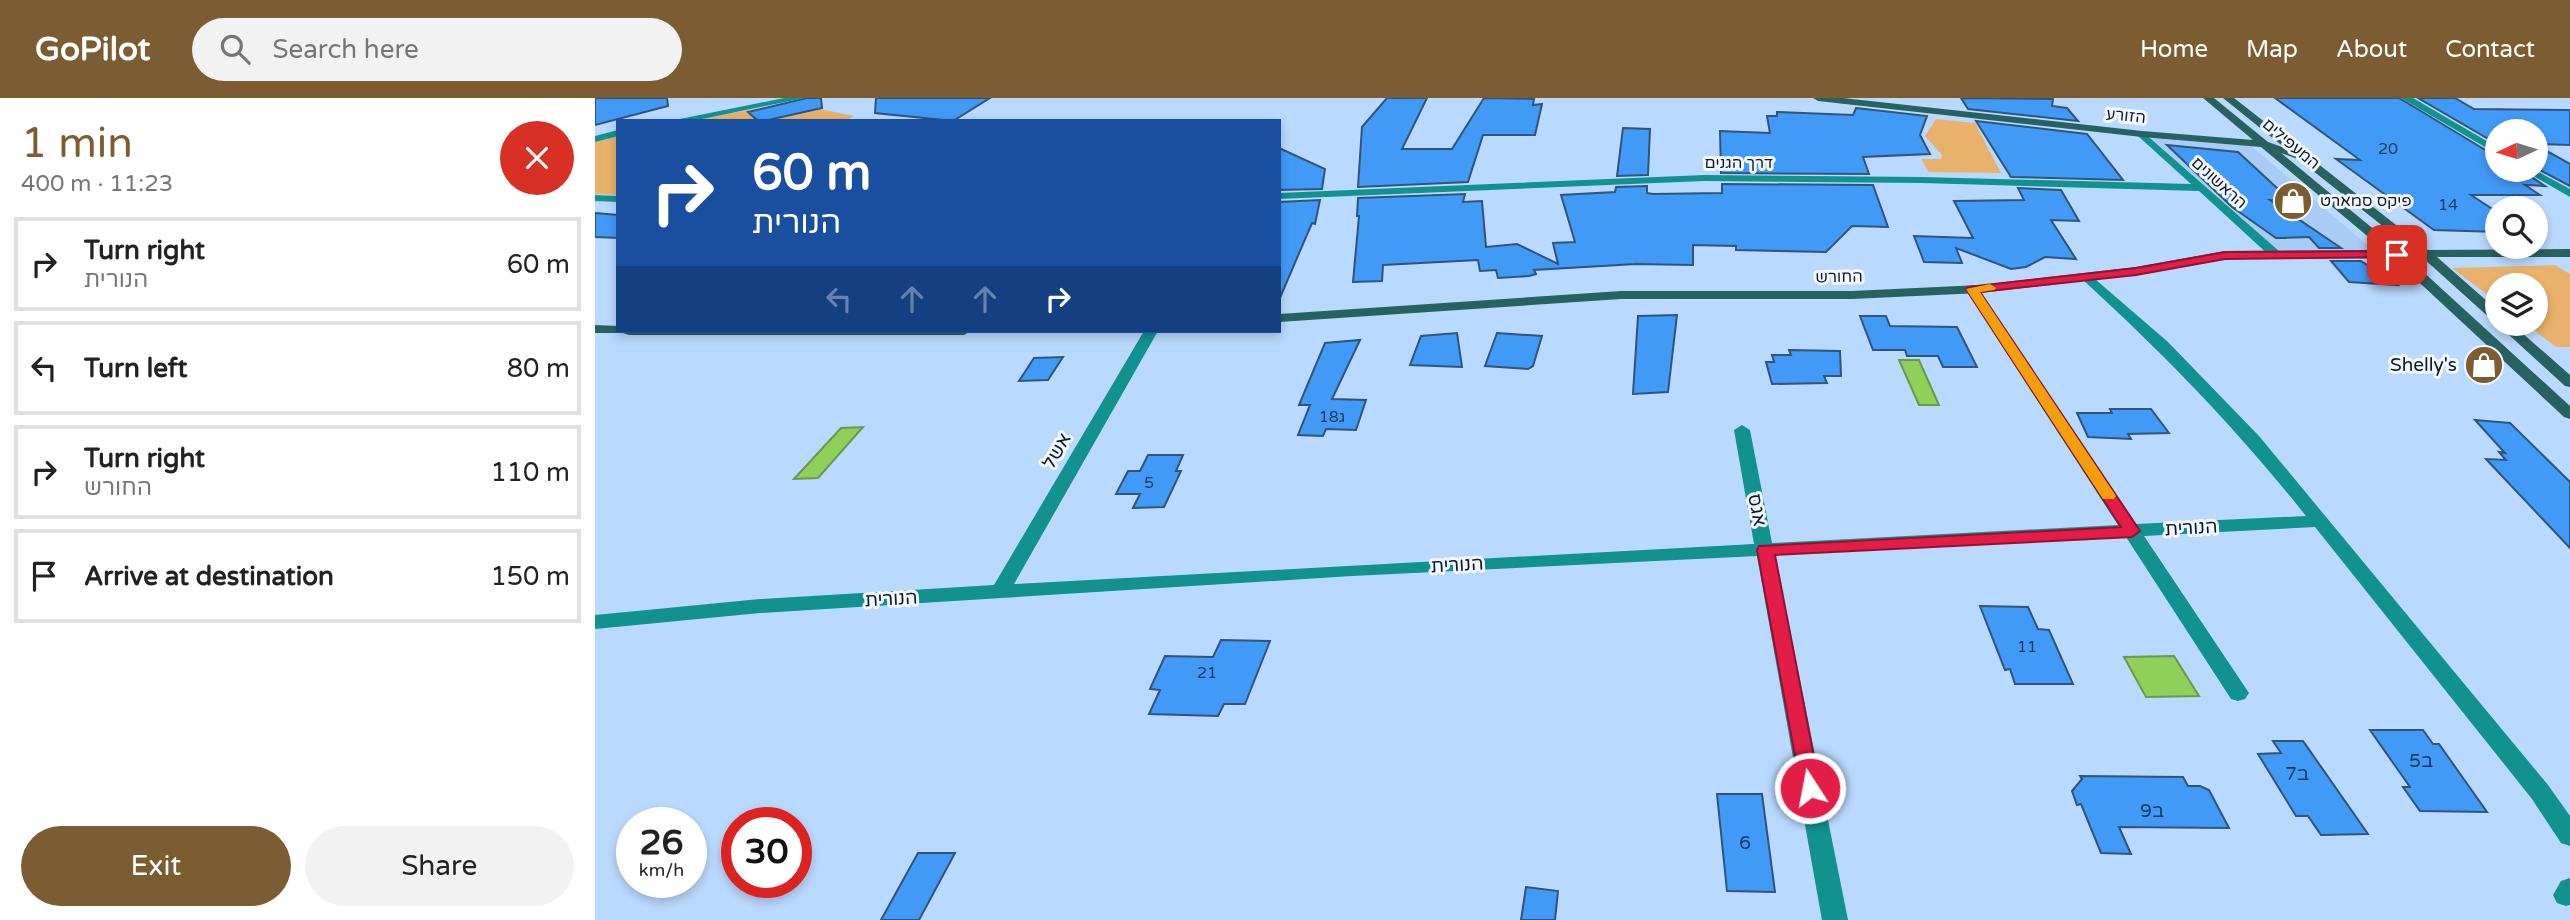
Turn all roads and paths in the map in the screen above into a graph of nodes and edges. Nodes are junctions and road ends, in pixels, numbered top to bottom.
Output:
1 (799, 98) edge
2 (1818, 98) edge
3 (2208, 98) edge
4 (2228, 98) edge
5 (2406, 98) edge
6 (686, 119) edge
7 (616, 134) edge
8 (2142, 134) junction
9 (595, 139) edge
10 (2262, 144) junction
11 (2485, 144) edge
12 (2304, 157) junction
13 (2548, 181) edge
14 (2200, 188) junction
15 (2570, 194) edge
16 (1281, 195) edge
17 (595, 198) edge
18 (616, 199) edge
19 (2570, 253) edge
20 (2275, 254) junction
21 (2397, 255) junction
22 (2427, 255) junction
23 (2088, 277) junction
24 (1972, 289) junction
25 (2485, 306) edge
26 (1281, 318) edge
27 (595, 329) edge
28 (616, 330) edge
29 (1150, 333) edge
30 (2517, 336) edge
31 (2570, 383) edge
32 (2570, 414) edge
33 (1742, 430) dead end
34 (2319, 521) junction
35 (2132, 531) junction
36 (1765, 550) junction
37 (999, 593) junction
38 (595, 622) edge
39 (2238, 693) dead end
40 (2570, 836) edge
41 (1835, 920) edge

1 - 6 street
2 - 8 street, הזורע
3 - 10 street, המעפילים
4 - 12 street, המעפילים
5 - 11 street
7 - 9 street
8 - 10 street, הזורע
8 - 14 street, הראשונים
10 - 12 street, הזורע
10 - 21 street, המעפילים
12 - 22 street, המעפילים
13 - 15 street
14 - 16 street, דרך הגנים
14 - 20 street, הראשונים
17 - 18 street
19 - 22 street, החורש
20 - 21 street, החורש
20 - 23 street, החורש
21 - 22 street, החורש
21 - 32 street, המעפילים
22 - 25 street, המעפילים
23 - 24 street, החורש
23 - 34 street
24 - 26 street, החורש
24 - 35 street
27 - 28 street
29 - 37 street, אשל
30 - 31 street
33 - 36 street, אגס
34 - 35 street, הנורית
34 - 40 street
35 - 36 street, הנורית
35 - 39 street
36 - 37 street, הנורית
36 - 41 street, אגס
37 - 38 street, הנורית

